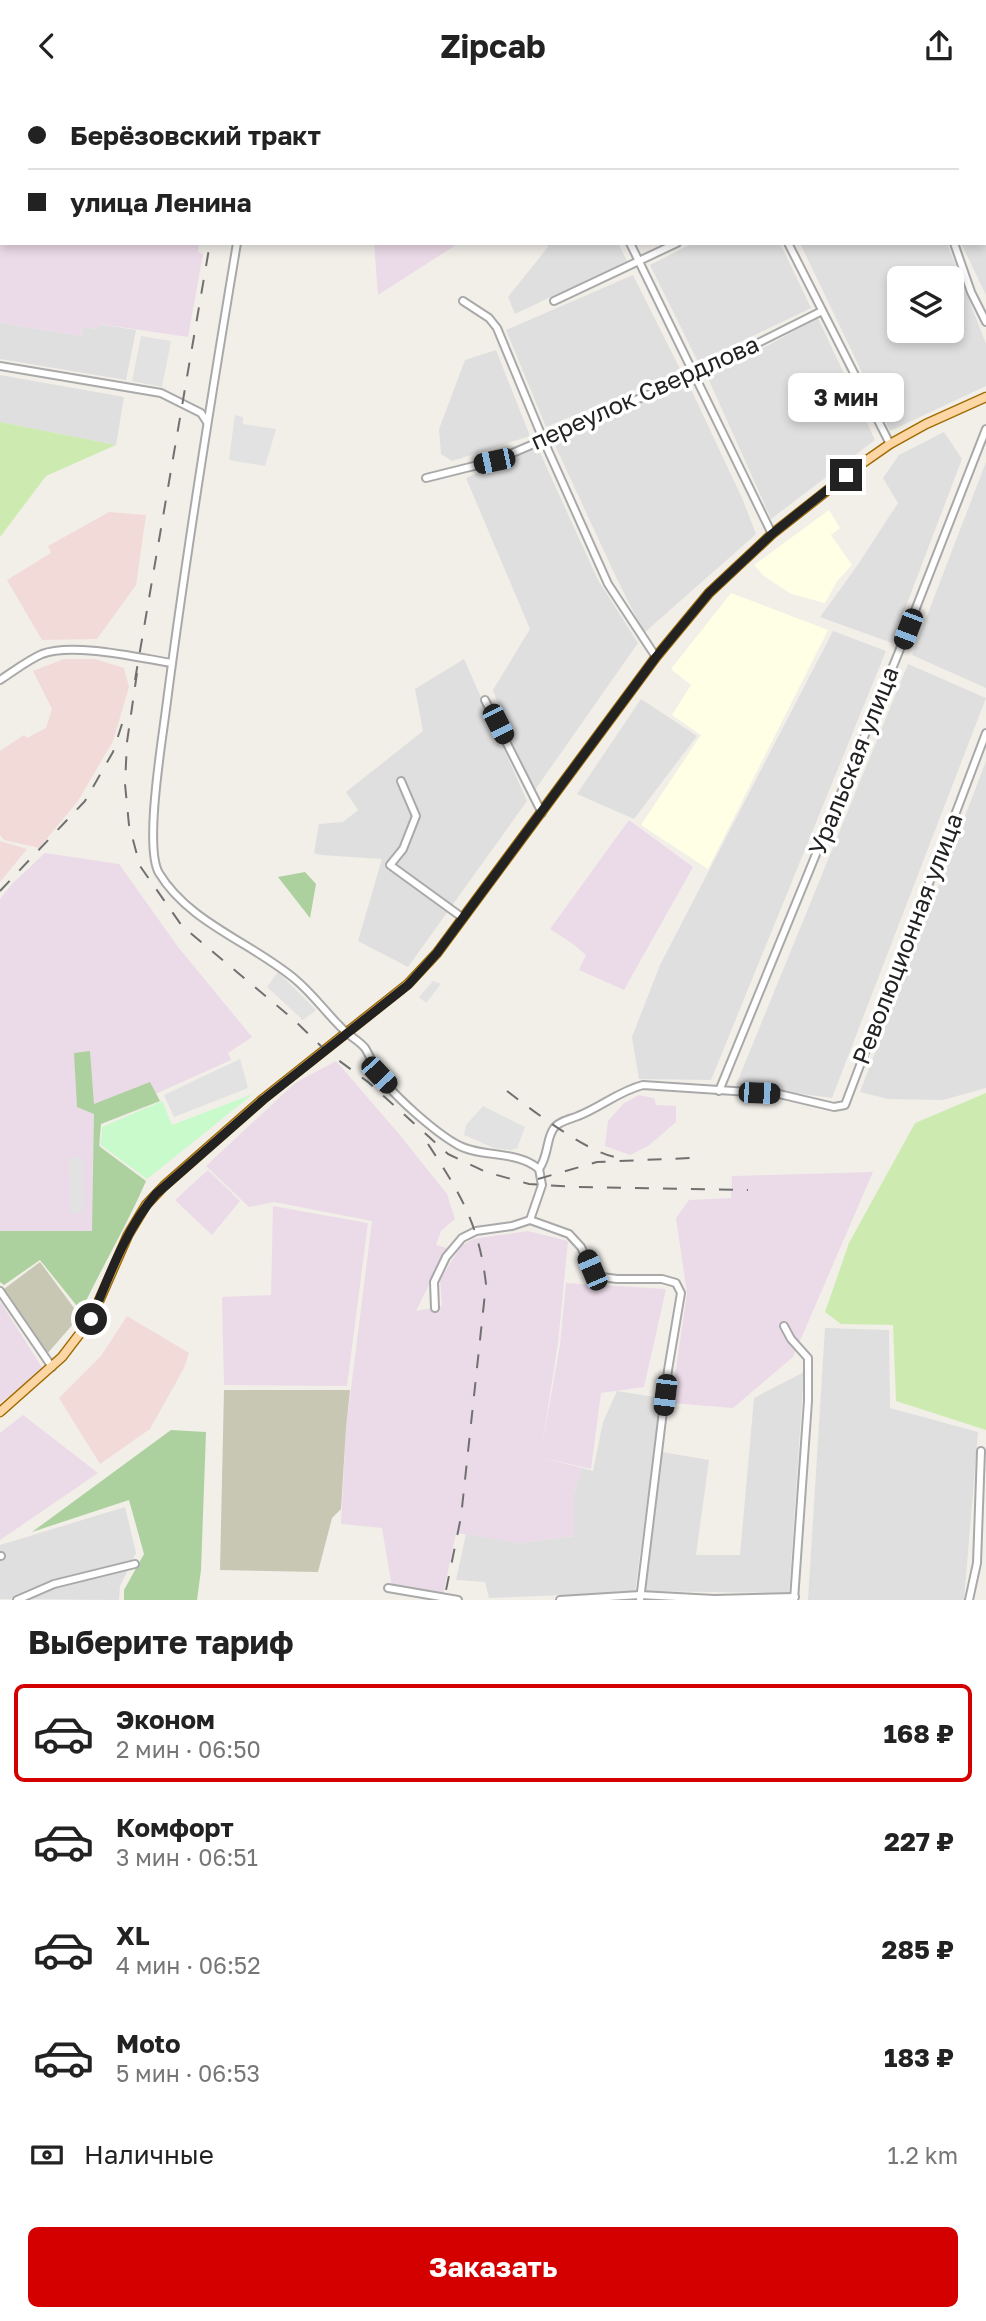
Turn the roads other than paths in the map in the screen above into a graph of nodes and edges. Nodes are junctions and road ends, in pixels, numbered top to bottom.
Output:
1 (237, 245) edge
2 (631, 245) edge
3 (673, 245) edge
4 (789, 245) edge
5 (955, 245) edge
6 (639, 262) junction
7 (463, 301) dead end
8 (554, 301) dead end
9 (821, 311) junction
10 (986, 322) edge
11 (0, 366) edge
12 (694, 375) junction
13 (986, 397) edge
14 (207, 422) junction
15 (986, 429) edge
16 (543, 439) junction
17 (890, 444) junction
18 (426, 478) dead end
19 (772, 534) junction
20 (656, 657) junction
21 (172, 663) junction
22 (0, 680) edge
23 (485, 700) dead end
24 (986, 733) edge
25 (401, 781) dead end
26 (542, 813) junction
27 (463, 918) junction
28 (348, 1033) junction
29 (719, 1091) junction
30 (539, 1169) junction
31 (530, 1220) junction
32 (0, 1291) edge
33 (435, 1308) dead end
34 (784, 1326) dead end
35 (52, 1367) junction
36 (0, 1412) edge
37 (981, 1451) dead end
38 (977, 1563) junction
39 (986, 1563) edge
40 (135, 1565) dead end
41 (388, 1588) dead end
42 (640, 1597) edge
43 (430, 1598) edge
44 (795, 1599) edge
45 (17, 1600) edge
46 (458, 1600) edge
47 (560, 1600) edge
48 (969, 1600) edge

1 - 14 street
2 - 6 street
3 - 6 street
4 - 9 street
5 - 10 street
6 - 8 street
6 - 12 street
7 - 16 street
9 - 12 street, переулок Свердлова
9 - 17 street
11 - 14 street
12 - 16 street, переулок Свердлова
12 - 19 street
13 - 17 main road
14 - 21 street
15 - 29 street, Уральская улица
16 - 18 street, переулок Свердлова
16 - 20 street
17 - 19 main road
19 - 20 main road
20 - 26 main road
21 - 22 street
21 - 28 street
23 - 26 street
24 - 29 street, Революционная улица
25 - 27 street
26 - 27 main road
27 - 28 main road
28 - 30 street
28 - 35 main road
29 - 30 street
30 - 31 street
31 - 33 street
31 - 42 street
32 - 35 street
34 - 44 street
35 - 36 main road
37 - 38 street
38 - 39 street
38 - 48 street
40 - 45 street
41 - 43 street
42 - 44 street
42 - 47 street
43 - 46 street

